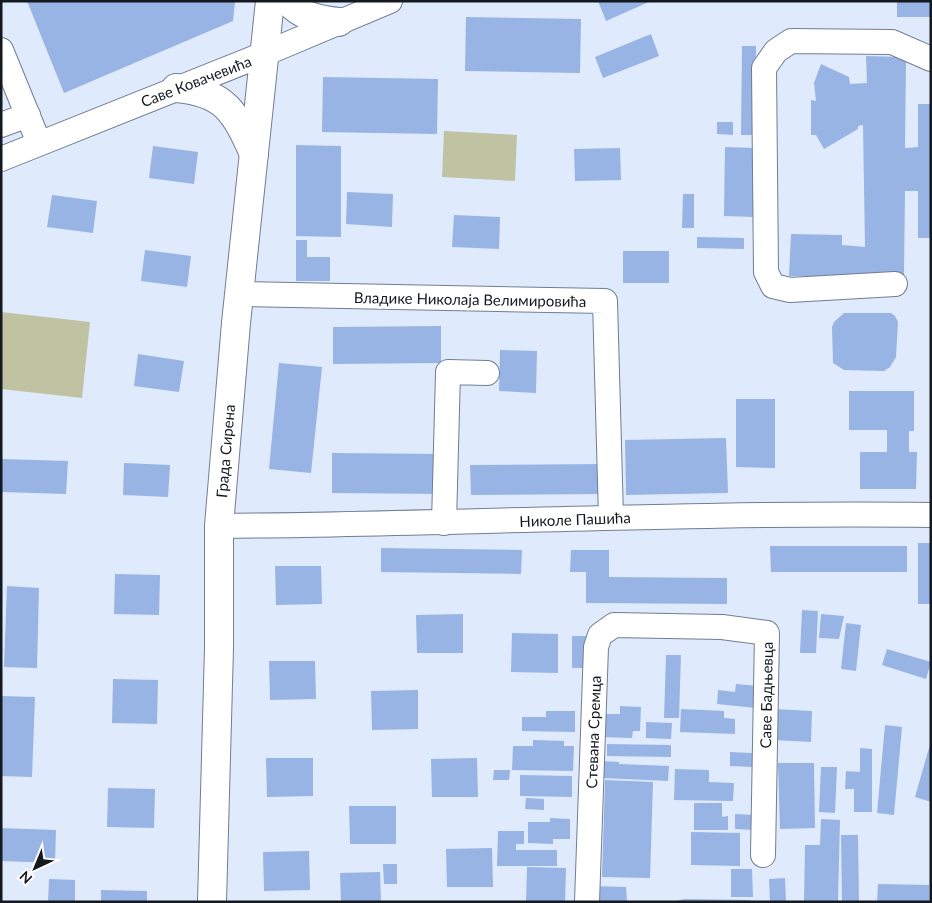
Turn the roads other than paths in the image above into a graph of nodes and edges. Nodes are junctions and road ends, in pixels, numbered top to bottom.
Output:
1 (270, 1) edge
2 (288, 1) edge
3 (390, 1) edge
4 (339, 22) junction
5 (1, 50) edge
6 (264, 54) junction
7 (930, 59) edge
8 (176, 88) junction
9 (28, 115) junction
10 (1, 125) edge
11 (39, 143) junction
12 (254, 154) junction
13 (1, 158) edge
14 (895, 284) dead end
15 (239, 294) junction
16 (487, 373) dead end
17 (931, 515) edge
18 (612, 517) junction
19 (444, 523) junction
20 (219, 526) junction
21 (669, 625) joint
22 (763, 855) dead end
23 (212, 902) edge
24 (588, 902) edge

1 - 6 main road, Града Сирена
2 - 4 main road
3 - 4 street, Саве Ковачевића
4 - 6 street, Саве Ковачевића
5 - 9 street
6 - 8 street, Саве Ковачевића
6 - 12 main road, Града Сирена
7 - 14 street
8 - 11 street, Саве Ковачевића
8 - 12 main road
9 - 10 street
9 - 11 street
11 - 13 street, Саве Ковачевића
12 - 15 main road, Града Сирена
15 - 18 street, Владике Николаја Велимировића
15 - 20 main road, Града Сирена
16 - 19 street
17 - 18 street, Николе Пашића
18 - 19 street, Николе Пашића
19 - 20 street, Николе Пашића
20 - 23 main road, Града Сирена
21 - 22 street, Саве Бадњевца
21 - 24 street, Стевана Сремца

